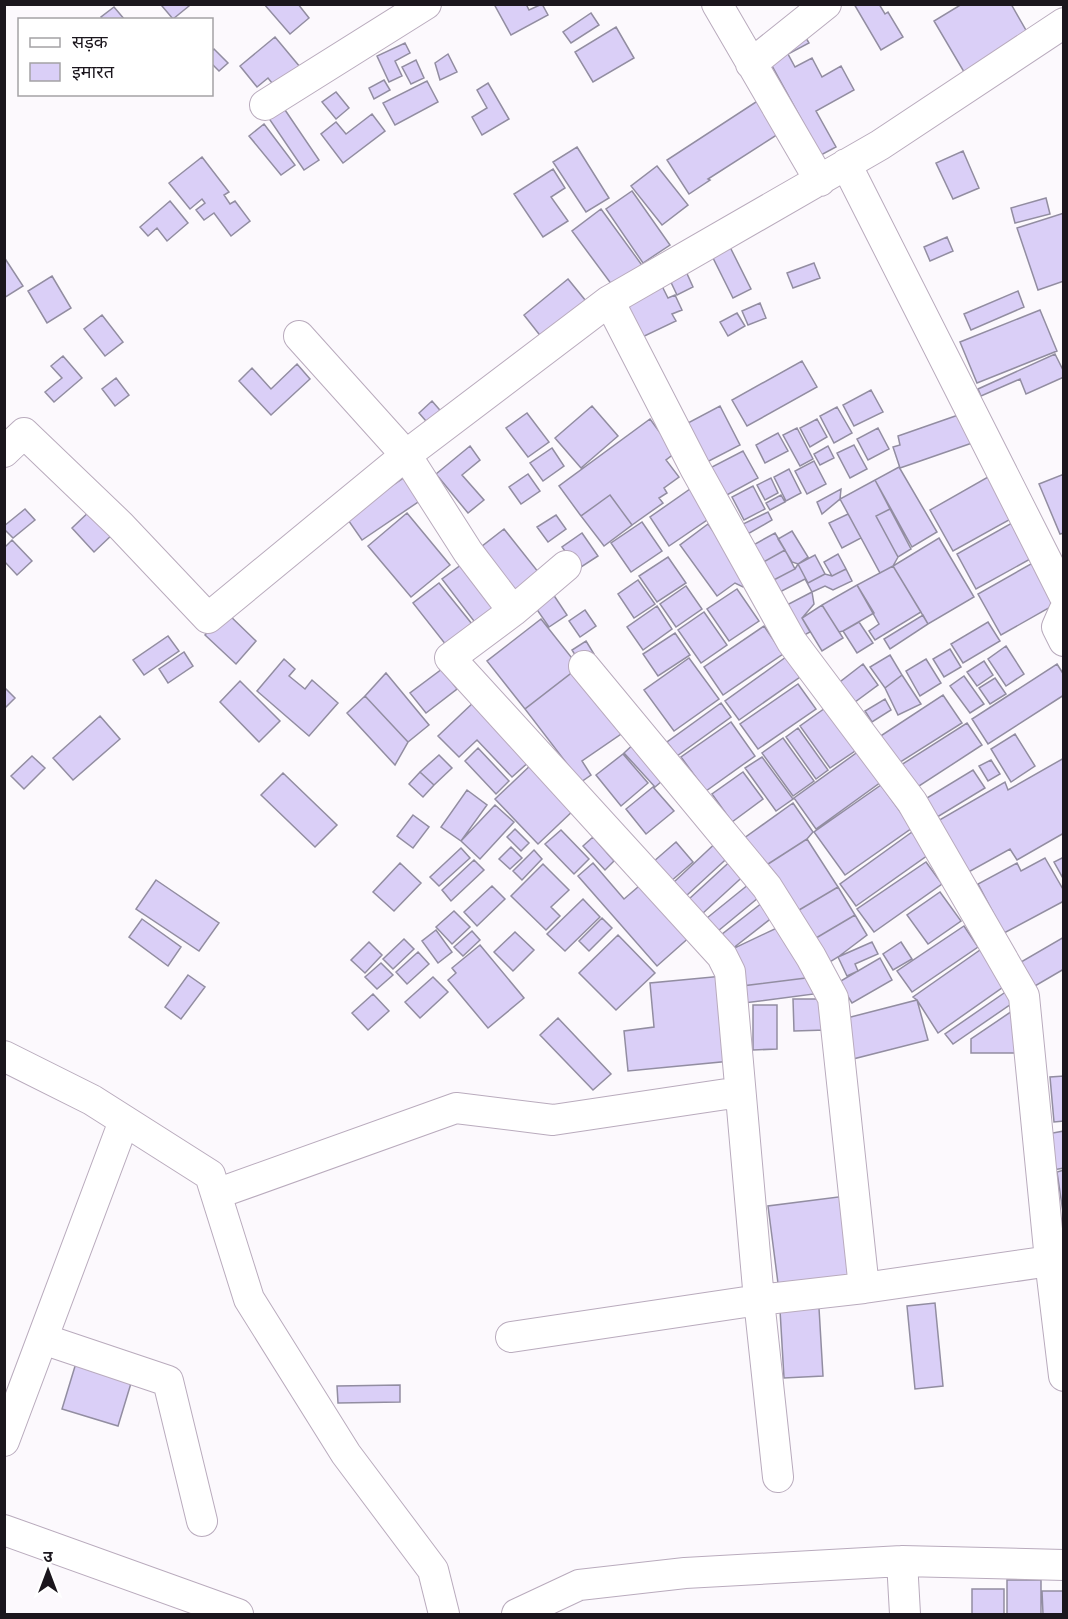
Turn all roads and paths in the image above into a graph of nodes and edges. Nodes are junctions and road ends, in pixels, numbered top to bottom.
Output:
1 (426, 4) edge
2 (717, 4) edge
3 (826, 4) edge
4 (1064, 23) edge
5 (751, 64) junction
6 (265, 105) dead end
7 (846, 164) junction
8 (820, 181) junction
9 (609, 301) junction
10 (299, 336) dead end
11 (4, 452) edge
12 (406, 455) junction
13 (566, 566) dead end
14 (1064, 595) edge
15 (513, 611) junction
16 (1064, 611) edge
17 (1064, 641) edge
18 (584, 666) dead end
19 (4, 1056) edge
20 (740, 1092) junction
21 (124, 1121) junction
22 (216, 1194) junction
23 (1057, 1259) edge
24 (864, 1288) junction
25 (759, 1300) junction
26 (511, 1337) dead end
27 (43, 1339) junction
28 (1064, 1376) edge
29 (4, 1441) edge
30 (778, 1477) dead end
31 (202, 1521) dead end
32 (4, 1530) edge
33 (902, 1561) junction
34 (1064, 1565) edge
35 (238, 1614) edge
36 (444, 1614) edge
37 (517, 1614) edge
38 (905, 1614) edge

1 - 6 street
2 - 5 street
3 - 5 street
4 - 7 street
5 - 8 street
7 - 8 street
7 - 14 street
8 - 9 street
9 - 12 street
9 - 23 street
10 - 12 street
11 - 12 street
12 - 15 street
13 - 15 street
15 - 20 street
16 - 17 street
18 - 24 street
19 - 21 street
20 - 22 street
20 - 25 street
21 - 22 street
21 - 27 street
22 - 36 street
23 - 24 street
23 - 28 street
24 - 25 street
25 - 26 street
25 - 30 street
27 - 29 street
27 - 31 street
32 - 35 street
33 - 34 street
33 - 37 street
33 - 38 street

